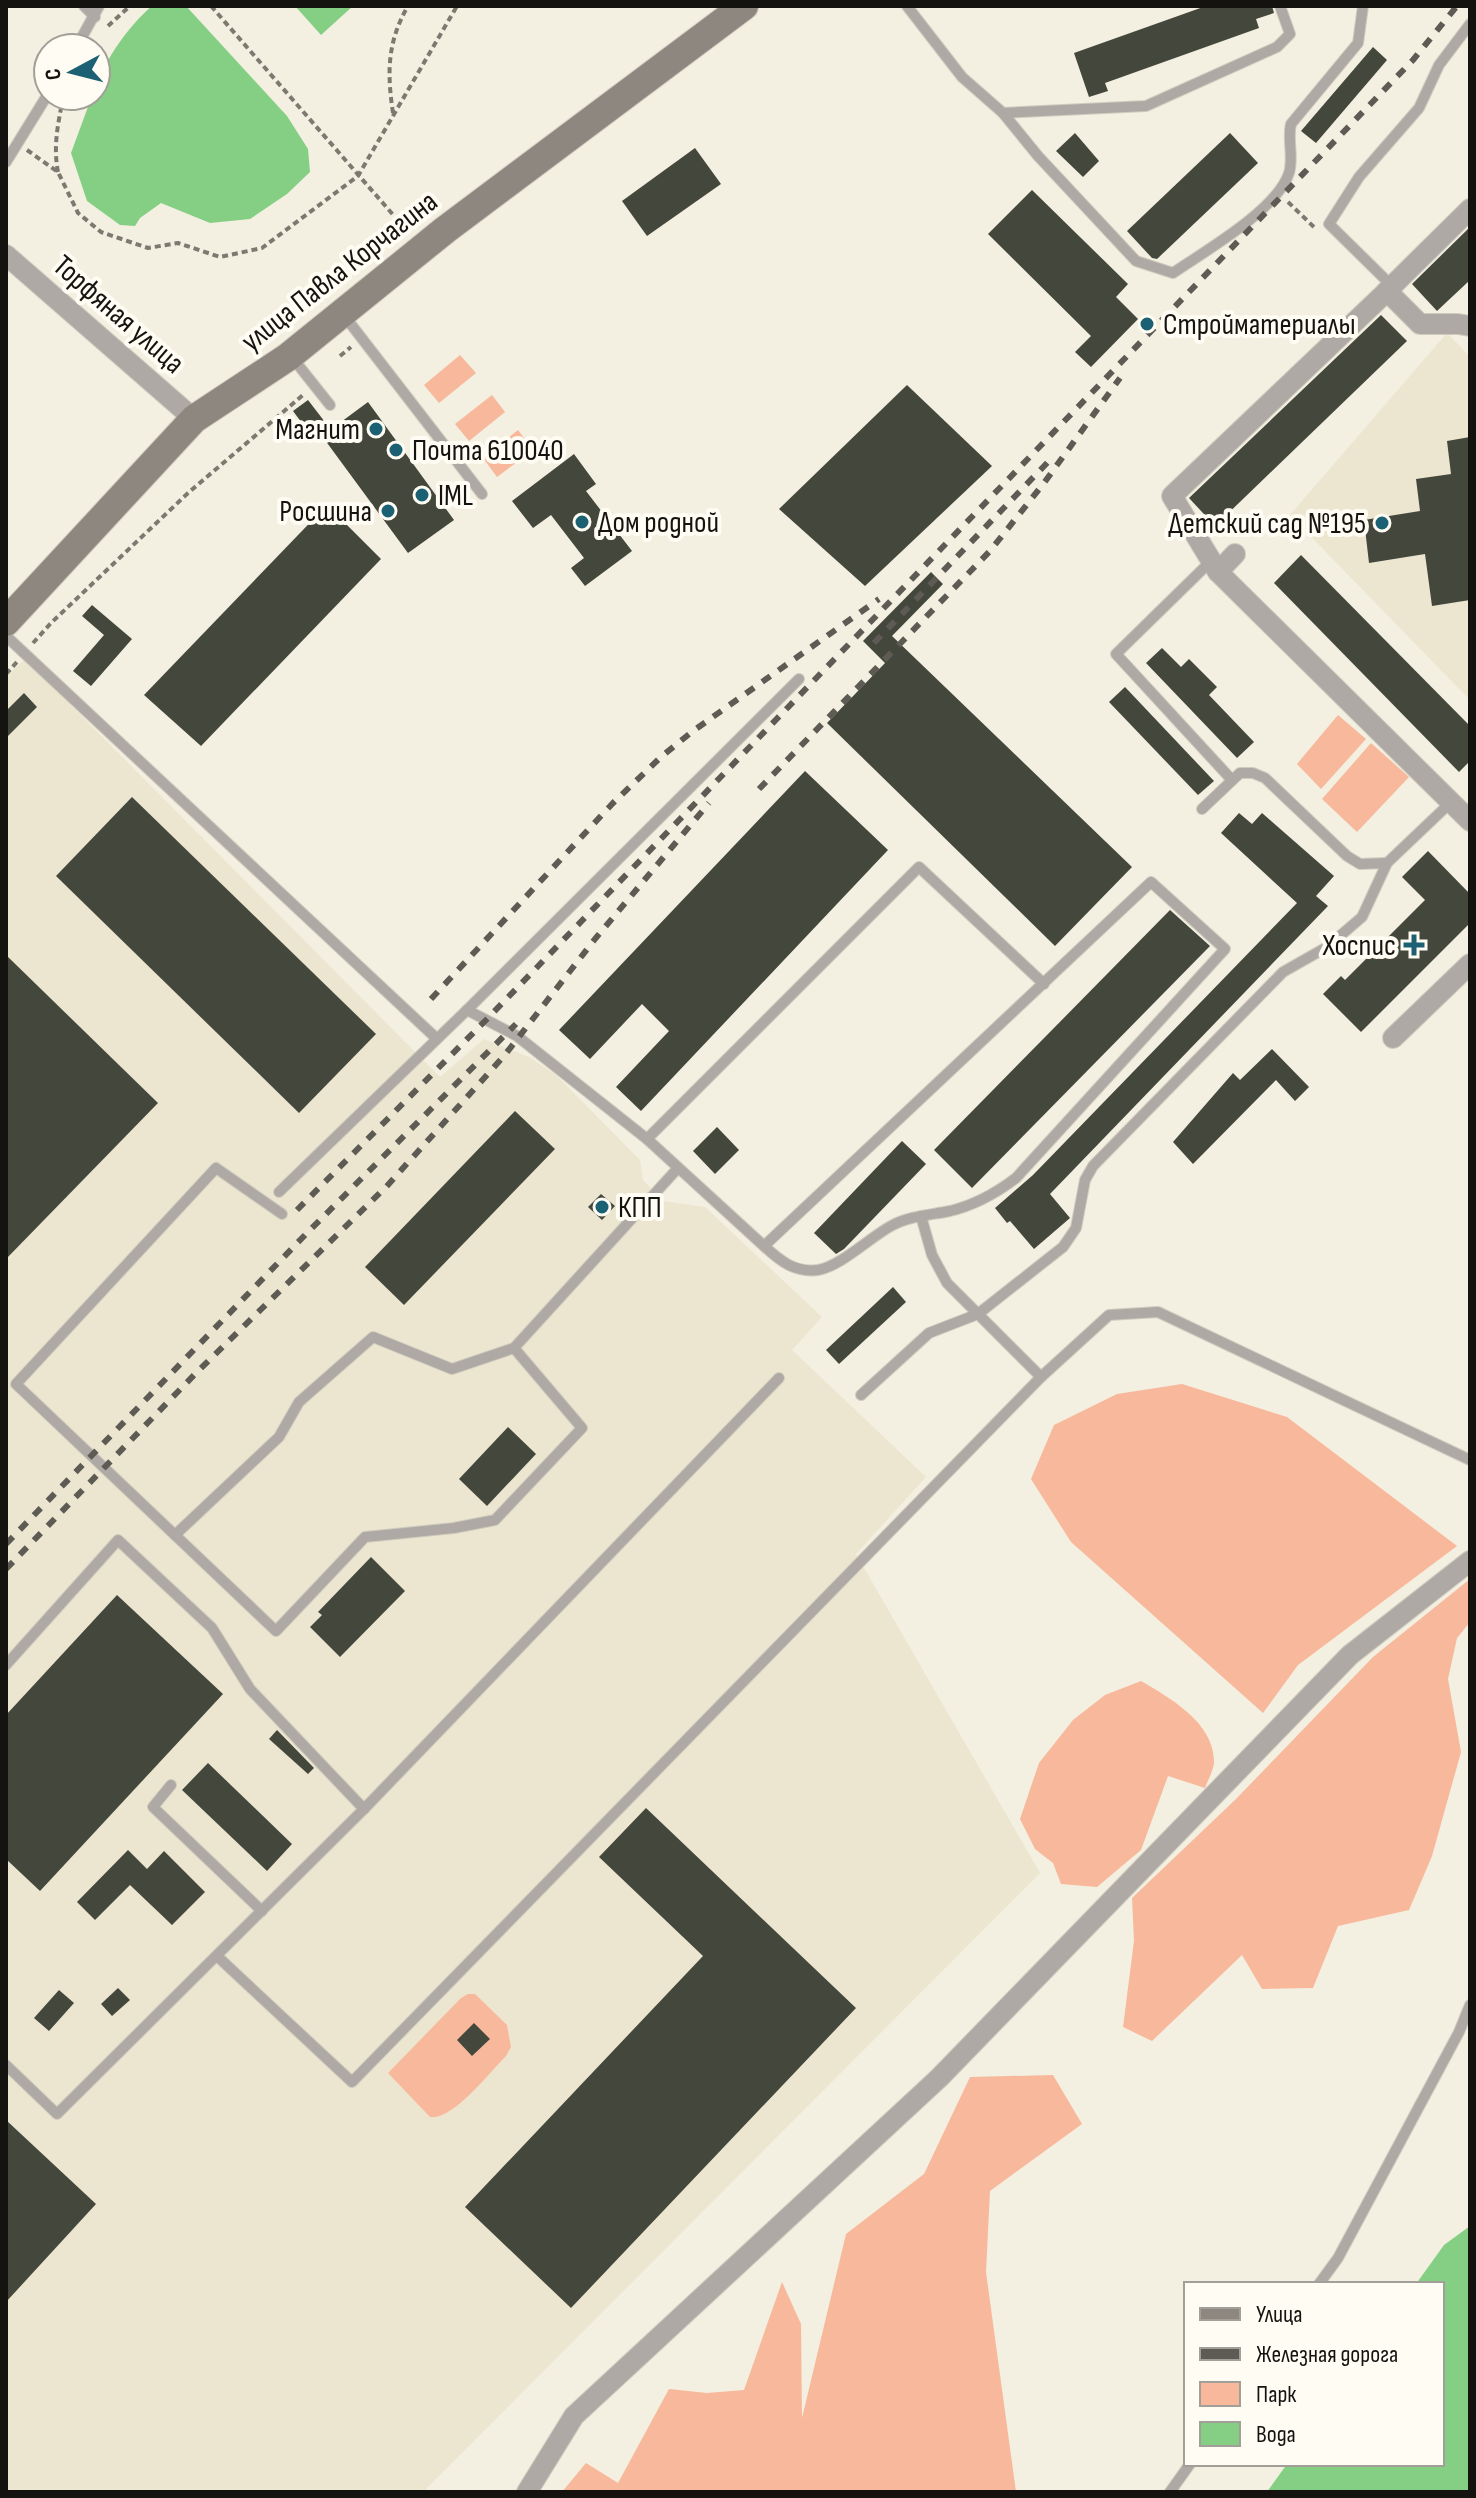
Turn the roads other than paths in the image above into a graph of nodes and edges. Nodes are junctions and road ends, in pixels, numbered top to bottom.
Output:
1 (84, 6) edge
2 (99, 6) edge
3 (744, 6) edge
4 (907, 6) edge
5 (1280, 6) edge
6 (1363, 6) edge
7 (95, 17) junction
8 (1470, 24) edge
9 (86, 32) edge
10 (37, 112) edge
11 (1003, 113) junction
12 (6, 162) edge
13 (1470, 209) edge
14 (6, 255) edge
15 (1389, 289) junction
16 (342, 313) junction
17 (1470, 326) edge
18 (290, 355) junction
19 (330, 405) dead end
20 (194, 419) junction
21 (482, 494) dead end
22 (1235, 554) dead end
23 (1214, 567) junction
24 (6, 622) edge
25 (6, 636) edge
26 (799, 679) dead end
27 (1231, 779) junction
28 (1449, 804) junction
29 (1202, 809) dead end
30 (1470, 821) edge
31 (1387, 863) junction
32 (1470, 964) edge
33 (1044, 984) junction
34 (467, 1010) junction
35 (436, 1038) junction
36 (1393, 1038) dead end
37 (647, 1139) junction
38 (678, 1168) junction
39 (279, 1192) dead end
40 (282, 1214) dead end
41 (921, 1216) junction
42 (764, 1246) junction
43 (978, 1314) junction
44 (514, 1348) junction
45 (1041, 1377) junction
46 (779, 1378) dead end
47 (861, 1395) dead end
48 (1470, 1460) edge
49 (175, 1535) junction
50 (1470, 1561) edge
51 (6, 1665) edge
52 (171, 1785) dead end
53 (364, 1809) junction
54 (262, 1911) junction
55 (218, 1957) junction
56 (1470, 2005) edge
57 (6, 2065) edge
58 (1320, 2282) edge
59 (1189, 2466) edge
60 (527, 2492) edge
61 (1170, 2492) edge

1 - 7 lane
2 - 7 lane
3 - 16 main road, улица Павла Корчагина
4 - 11 lane
5 - 11 lane
6 - 11 lane
7 - 9 lane
8 - 15 lane
10 - 12 lane
13 - 15 street
14 - 20 street, Торфяная улица
15 - 17 street
15 - 23 street
16 - 18 main road, улица Павла Корчагина
16 - 21 lane
18 - 19 lane
18 - 20 main road, улица Павла Корчагина
20 - 24 main road, улица Павла Корчагина
22 - 23 street
23 - 27 lane
23 - 28 street
25 - 35 lane
26 - 34 lane
27 - 29 lane
27 - 31 lane
28 - 30 street
28 - 31 lane
31 - 43 lane
32 - 36 street
33 - 37 lane
33 - 41 lane
33 - 42 lane
34 - 35 lane
34 - 37 lane
35 - 39 lane
37 - 38 lane
38 - 42 lane
38 - 44 lane
40 - 49 lane
41 - 42 lane
41 - 43 lane
43 - 45 lane
43 - 47 lane
44 - 49 lane
44 - 49 lane
45 - 48 lane
45 - 55 lane
46 - 53 lane
50 - 60 street
51 - 53 lane
52 - 54 lane
53 - 54 lane
54 - 55 lane
55 - 57 lane
56 - 58 lane
59 - 61 lane

